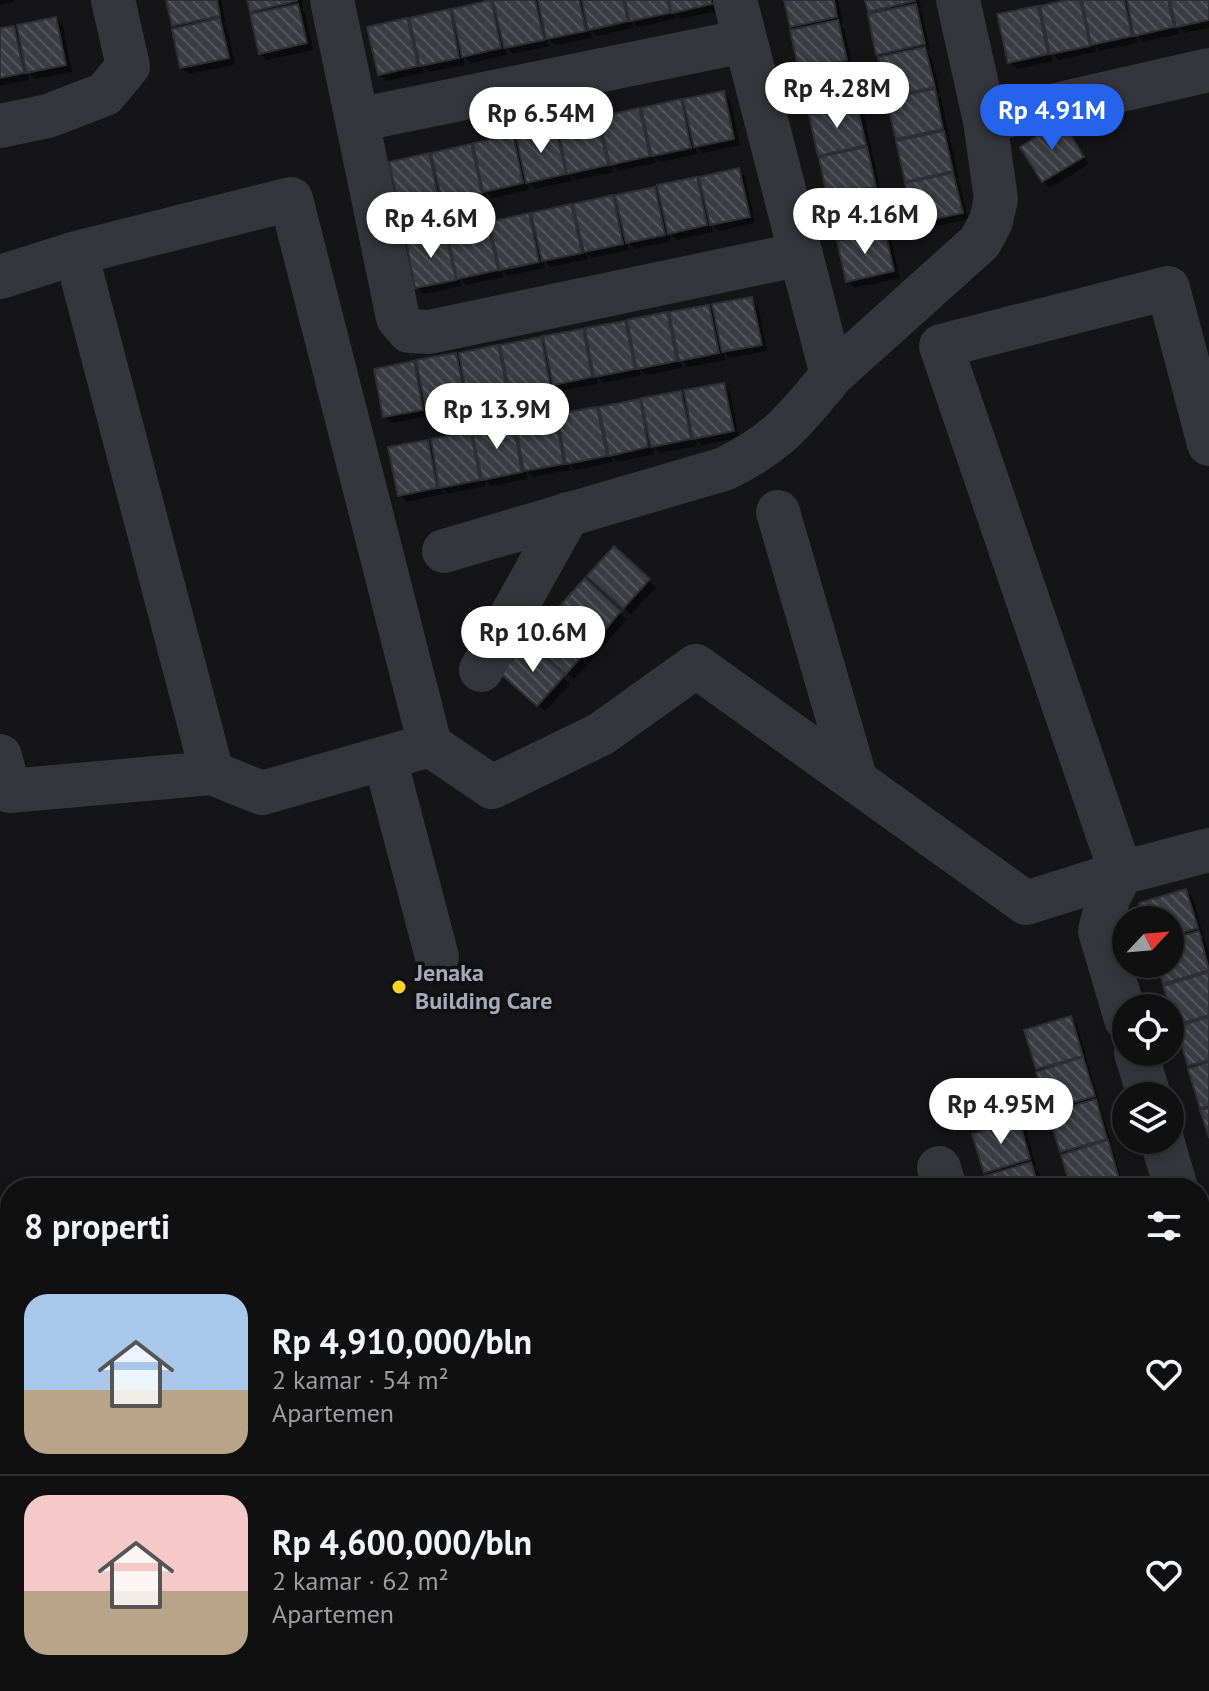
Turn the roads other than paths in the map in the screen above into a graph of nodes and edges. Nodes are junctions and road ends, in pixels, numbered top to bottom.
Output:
1 (113, 0) edge
2 (332, 0) edge
3 (958, 0) edge
4 (739, 20) edge
5 (1209, 70) edge
6 (357, 120) junction
7 (985, 121) junction
8 (0, 126) edge
9 (76, 253) junction
10 (801, 254) junction
11 (0, 277) edge
12 (832, 375) junction
13 (1209, 444) edge
14 (778, 512) dead end
15 (568, 514) junction
16 (444, 551) dead end
17 (481, 670) dead end
18 (430, 745) junction
19 (0, 756) edge
20 (385, 759) junction
21 (212, 773) junction
22 (856, 781) junction
23 (1209, 850) edge
24 (1121, 873) junction
25 (437, 957) dead end
26 (1119, 994) edge
27 (1166, 1154) edge
28 (1173, 1178) edge

1 - 8 street
2 - 6 street
3 - 7 street
4 - 6 street
4 - 10 street
5 - 7 street
6 - 10 street
7 - 12 street
9 - 11 street
9 - 18 street
9 - 21 street
10 - 12 street
12 - 15 street
13 - 24 street
14 - 22 street
15 - 16 street
15 - 17 street
18 - 20 street
18 - 22 street
19 - 21 street
20 - 21 street
20 - 25 street
22 - 24 street
23 - 24 street
24 - 26 street
27 - 28 street

